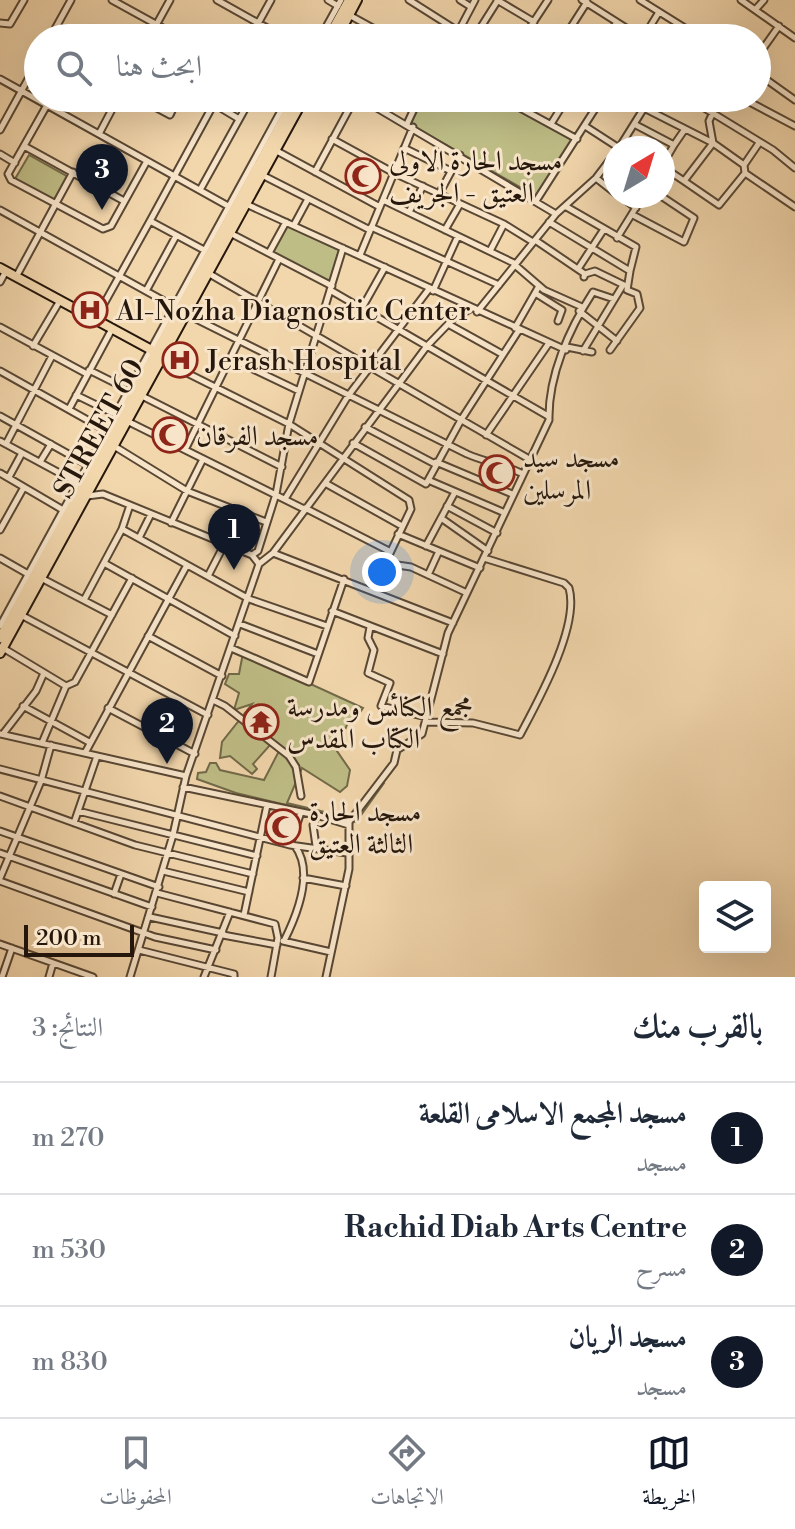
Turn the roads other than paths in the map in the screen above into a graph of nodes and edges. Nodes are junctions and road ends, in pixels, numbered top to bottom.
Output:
1 (24, 0) edge
2 (112, 0) edge
3 (170, 0) edge
4 (217, 0) edge
5 (271, 0) edge
6 (328, 0) edge
7 (349, 0) edge
8 (357, 0) edge
9 (409, 0) edge
10 (460, 0) edge
11 (475, 0) edge
12 (497, 0) edge
13 (548, 0) edge
14 (640, 0) edge
15 (741, 0) edge
16 (764, 0) edge
17 (68, 1) edge
18 (586, 1) edge
19 (340, 3) edge
20 (471, 7) junction
21 (755, 10) junction
22 (659, 12) junction
23 (349, 15) junction
24 (534, 22) joint
25 (617, 22) joint
26 (0, 23) edge
27 (259, 23) joint
28 (57, 24) edge
29 (155, 24) edge
30 (158, 24) edge
31 (328, 24) edge
32 (336, 24) edge
33 (344, 24) edge
34 (366, 24) edge
35 (442, 24) edge
36 (462, 24) edge
37 (481, 24) edge
38 (572, 24) edge
39 (620, 24) edge
40 (651, 24) edge
41 (678, 24) edge
42 (779, 26) junction
43 (771, 37) edge
44 (795, 38) edge
45 (0, 79) edge
46 (771, 83) edge
47 (24, 87) edge
48 (22, 91) junction
49 (795, 100) edge
50 (43, 112) edge
51 (60, 112) edge
52 (111, 112) edge
53 (209, 112) edge
54 (230, 112) edge
55 (243, 112) edge
56 (283, 112) edge
57 (287, 112) edge
58 (294, 112) edge
59 (349, 112) edge
60 (384, 112) edge
61 (414, 112) edge
62 (528, 112) edge
63 (558, 112) edge
64 (594, 112) edge
65 (642, 112) edge
66 (652, 112) edge
67 (711, 112) joint
68 (771, 112) edge
69 (239, 119) junction
70 (794, 123) edge
71 (551, 124) junction
72 (634, 124) junction
73 (410, 126) junction
74 (585, 126) junction
75 (685, 128) junction
76 (0, 130) edge
77 (99, 134) junction
78 (627, 136) edge
79 (657, 136) edge
80 (332, 139) junction
81 (577, 139) junction
82 (603, 139) edge
83 (675, 143) edge
84 (713, 143) junction
85 (759, 143) junction
86 (270, 144) junction
87 (24, 146) junction
88 (404, 148) junction
89 (0, 154) edge
90 (460, 155) junction
91 (147, 161) junction
92 (15, 163) junction
93 (744, 165) junction
94 (795, 168) edge
95 (603, 169) edge
96 (451, 171) junction
97 (73, 172) junction
98 (315, 172) junction
99 (394, 173) junction
100 (745, 173) junction
101 (262, 175) junction
102 (675, 175) edge
103 (174, 176) junction
104 (596, 178) junction
105 (684, 181) junction
106 (603, 183) edge
107 (423, 186) junction
108 (200, 190) junction
109 (439, 194) junction
110 (308, 199) junction
111 (383, 200) junction
112 (124, 201) junction
113 (536, 201) junction
114 (56, 204) junction
115 (246, 204) junction
116 (460, 204) junction
117 (675, 205) edge
118 (565, 206) junction
119 (380, 207) junction
120 (795, 207) edge
121 (630, 208) edge
122 (636, 208) edge
123 (0, 210) edge
124 (234, 210) junction
125 (409, 212) junction
126 (634, 212) junction
127 (556, 214) junction
128 (150, 221) junction
129 (286, 222) junction
130 (549, 222) junction
131 (504, 224) junction
132 (294, 225) junction
133 (371, 228) junction
134 (604, 229) junction
135 (445, 230) junction
136 (41, 232) junction
137 (230, 233) junction
138 (176, 236) junction
139 (458, 236) junction
140 (617, 238) junction
141 (534, 241) junction
142 (343, 248) junction
143 (591, 248) junction
144 (204, 250) junction
145 (490, 251) junction
146 (269, 253) junction
147 (360, 255) junction
148 (279, 259) junction
149 (446, 261) junction
150 (515, 265) junction
151 (385, 267) junction
152 (578, 269) junction
153 (630, 271) junction
154 (2, 273) edge
155 (208, 273) junction
156 (16, 277) junction
157 (119, 277) junction
158 (189, 285) junction
159 (499, 285) junction
160 (539, 286) junction
161 (624, 286) junction
162 (331, 288) junction
163 (431, 290) junction
164 (146, 291) junction
165 (535, 293) junction
166 (614, 299) junction
167 (256, 301) junction
168 (58, 304) junction
169 (173, 306) junction
170 (362, 308) junction
171 (470, 309) junction
172 (580, 309) junction
173 (477, 312) junction
174 (186, 314) junction
175 (94, 321) junction
176 (558, 321) dead end
177 (448, 324) junction
178 (599, 326) junction
179 (0, 327) edge
180 (398, 329) junction
181 (517, 329) junction
182 (111, 330) junction
183 (316, 335) junction
184 (238, 341) junction
185 (617, 341) junction
186 (549, 343) junction
187 (33, 346) junction
188 (427, 346) junction
189 (566, 349) junction
190 (610, 350) dead end
191 (583, 351) junction
192 (592, 352) dead end
193 (502, 354) junction
194 (155, 355) junction
195 (52, 356) junction
196 (230, 358) junction
197 (369, 367) junction
198 (0, 371) edge
199 (88, 372) junction
200 (304, 373) junction
201 (486, 380) junction
202 (396, 384) junction
203 (33, 389) junction
204 (216, 389) junction
205 (299, 391) junction
206 (127, 394) junction
207 (76, 395) junction
208 (142, 396) junction
209 (348, 396) junction
210 (513, 396) junction
211 (69, 409) junction
212 (377, 410) junction
213 (115, 414) junction
214 (0, 416) edge
215 (548, 416) junction
216 (461, 420) junction
217 (127, 421) junction
218 (16, 424) junction
219 (289, 424) junction
220 (198, 425) junction
221 (365, 427) junction
222 (107, 431) junction
223 (486, 435) junction
224 (3, 442) edge
225 (353, 443) junction
226 (51, 444) junction
227 (320, 444) junction
228 (447, 444) junction
229 (114, 446) junction
230 (99, 450) junction
231 (185, 450) junction
232 (22, 453) junction
233 (342, 458) junction
234 (203, 459) junction
235 (529, 459) junction
236 (40, 462) junction
237 (436, 463) junction
238 (88, 465) junction
239 (282, 467) junction
240 (0, 473) edge
241 (521, 473) junction
242 (9, 477) junction
243 (95, 480) junction
244 (428, 480) junction
245 (78, 483) junction
246 (325, 483) junction
247 (24, 487) junction
248 (187, 491) junction
249 (455, 492) junction
250 (103, 494) junction
251 (276, 494) junction
252 (512, 494) junction
253 (86, 497) junction
254 (285, 499) junction
255 (130, 505) junction
256 (447, 506) junction
257 (305, 508) junction
258 (0, 510) edge
259 (63, 510) junction
260 (505, 513) junction
261 (151, 514) junction
262 (9, 515) junction
263 (441, 518) junction
264 (267, 522) junction
265 (171, 523) junction
266 (402, 526) junction
267 (122, 529) junction
268 (0, 530) edge
269 (497, 533) junction
270 (398, 534) junction
271 (139, 538) junction
272 (224, 545) junction
273 (426, 546) junction
274 (389, 551) junction
275 (439, 551) junction
276 (488, 551) junction
277 (273, 553) junction
278 (252, 555) junction
279 (0, 558) edge
280 (484, 558) junction
281 (104, 563) junction
282 (384, 563) junction
283 (259, 564) junction
284 (187, 565) junction
285 (480, 568) junction
286 (28, 574) junction
287 (428, 575) junction
288 (208, 576) junction
289 (41, 578) junction
290 (132, 578) junction
291 (344, 579) junction
292 (372, 591) junction
293 (467, 593) junction
294 (169, 599) junction
295 (249, 599) junction
296 (84, 600) junction
297 (0, 605) edge
298 (9, 610) junction
299 (332, 611) junction
300 (21, 615) junction
301 (112, 615) junction
302 (453, 623) junction
303 (240, 624) junction
304 (0, 626) edge
305 (327, 626) junction
306 (370, 627) junction
307 (148, 636) junction
308 (235, 636) junction
309 (0, 638) edge
310 (231, 648) junction
311 (2, 650) edge
312 (91, 652) junction
313 (318, 654) junction
314 (443, 654) junction
315 (128, 672) junction
316 (44, 673) junction
317 (222, 676) junction
318 (66, 686) junction
319 (213, 700) junction
320 (23, 706) junction
321 (108, 708) junction
322 (208, 715) junction
323 (426, 719) junction
324 (51, 722) junction
325 (2, 734) edge
326 (89, 742) junction
327 (42, 743) junction
328 (51, 745) junction
329 (85, 753) junction
330 (195, 754) junction
331 (97, 756) junction
332 (0, 769) edge
333 (186, 776) junction
334 (41, 781) junction
335 (183, 787) junction
336 (84, 793) junction
337 (0, 796) edge
338 (301, 796) dead end
339 (267, 805) junction
340 (30, 807) junction
341 (78, 811) junction
342 (301, 812) junction
343 (178, 815) junction
344 (316, 815) junction
345 (74, 823) junction
346 (349, 825) junction
347 (0, 831) edge
348 (173, 835) junction
349 (261, 837) junction
350 (16, 839) junction
351 (292, 845) junction
352 (316, 846) junction
353 (0, 853) edge
354 (168, 853) junction
355 (347, 853) junction
356 (257, 856) junction
357 (9, 857) junction
358 (163, 871) junction
359 (121, 874) junction
360 (253, 874) junction
361 (303, 878) junction
362 (0, 880) edge
363 (346, 886) junction
364 (158, 890) junction
365 (249, 892) junction
366 (114, 894) junction
367 (152, 907) junction
368 (230, 912) junction
369 (244, 915) junction
370 (150, 917) junction
371 (144, 933) junction
372 (223, 934) junction
373 (280, 941) junction
374 (0, 944) edge
375 (12, 948) junction
376 (139, 950) junction
377 (216, 950) junction
378 (331, 952) junction
379 (53, 963) junction
380 (209, 967) junction
381 (2, 977) edge
382 (49, 977) edge
383 (93, 977) edge
384 (130, 977) edge
385 (204, 977) edge
386 (234, 977) edge
387 (271, 977) edge
388 (326, 977) edge

1 - 26 street
2 - 29 street
3 - 30 street
4 - 27 street
5 - 27 street
6 - 19 street
7 - 32 main road
8 - 23 main road
9 - 35 street
10 - 20 street
11 - 20 street
12 - 24 street
12 - 37 street
13 - 24 street
14 - 22 street
15 - 21 street
16 - 21 street
17 - 28 street
18 - 25 street
18 - 38 street
19 - 31 street
20 - 36 street
21 - 42 street
22 - 40 street
22 - 41 street
23 - 33 main road
23 - 34 street
25 - 39 street
42 - 43 street
42 - 44 street
45 - 48 street
46 - 49 street
47 - 48 street
48 - 76 street
50 - 87 street
51 - 77 street
52 - 77 street
53 - 103 street
54 - 69 street
55 - 69 street
56 - 86 street
57 - 86 main road, STREET 60
58 - 86 main road, STREET 60
59 - 80 street
60 - 73 street
61 - 73 street
62 - 71 street
63 - 71 street
64 - 74 street
65 - 72 street
66 - 75 street
67 - 84 street
67 - 85 street
68 - 70 street
69 - 108 street
71 - 81 street
72 - 78 street
72 - 79 street
73 - 88 street
73 - 90 street
74 - 81 street
74 - 82 street
75 - 83 street
75 - 84 street
77 - 91 street
80 - 98 street
80 - 99 street
81 - 113 street
84 - 93 street
84 - 105 street
85 - 93 street
85 - 94 street
86 - 98 street
86 - 101 main road, STREET 60
86 - 124 main road, STREET 60
87 - 92 street
87 - 97 street
88 - 96 street
88 - 99 street
89 - 92 street
90 - 96 street
90 - 113 street
91 - 103 street
91 - 112 street
92 - 114 street
93 - 100 street
95 - 104 street
96 - 109 street
97 - 112 street
97 - 114 street
98 - 119 street
99 - 107 street
99 - 111 street
100 - 105 street
100 - 120 street
101 - 110 street
101 - 115 main road, STREET 60
102 - 105 street
103 - 108 street
103 - 128 street
104 - 106 street
104 - 118 street
107 - 109 street
107 - 125 street
108 - 124 street
109 - 116 street
110 - 132 street
110 - 133 street
111 - 119 street
111 - 125 street
112 - 114 street
113 - 127 street
114 - 136 street
115 - 124 main road, STREET 60
115 - 129 street
116 - 131 street
116 - 135 street
117 - 126 street
118 - 127 street
118 - 134 street
119 - 133 street
121 - 126 street
122 - 126 street
123 - 136 street
124 - 137 main road, STREET 60
124 - 144 street
124 - 158 main road, STREET 60
125 - 135 street
126 - 140 street
127 - 130 street
128 - 138 street
128 - 157 street
129 - 132 street
129 - 146 street
130 - 141 street
130 - 143 street
131 - 141 street
131 - 145 street
132 - 142 street
133 - 147 street
133 - 149 street
134 - 140 street
134 - 143 street
135 - 139 street
136 - 156 street
136 - 157 street
137 - 146 street
137 - 155 main road, STREET 60
138 - 144 street
138 - 164 street
139 - 145 street
139 - 149 street
140 - 153 street
141 - 150 street
141 - 152 street
142 - 147 street
142 - 162 street
143 - 152 street
143 - 153 street
144 - 158 street
145 - 150 street
146 - 148 street
147 - 151 street
148 - 162 street
148 - 167 street
149 - 159 street
149 - 163 street
150 - 159 street
150 - 160 street
151 - 163 street
151 - 170 street
152 - 161 street
153 - 161 street
154 - 156 main road
154 - 168 main road
155 - 167 street
155 - 174 main road, STREET 60
156 - 175 main road
157 - 164 street
157 - 175 street
158 - 169 street
158 - 194 main road, STREET 60
159 - 173 street
160 - 165 street
160 - 172 street
161 - 166 street
161 - 185 street
162 - 170 street
162 - 183 street
163 - 171 street
163 - 180 street
164 - 169 street
165 - 176 street
165 - 181 street
166 - 172 street
166 - 178 street
167 - 183 street
167 - 184 street
168 - 175 main road
168 - 187 street
169 - 194 street
170 - 180 street
171 - 173 street
171 - 177 street
172 - 178 street
172 - 189 street
173 - 181 street
174 - 184 street
174 - 194 main road, STREET 60
175 - 182 main road
177 - 188 street
177 - 193 street
178 - 185 street
178 - 191 street
179 - 187 street
180 - 188 street
180 - 197 street
181 - 186 street
181 - 193 street
182 - 194 main road
182 - 199 street
183 - 197 street
183 - 200 street
184 - 196 street
184 - 200 street
185 - 190 street
186 - 189 street
186 - 210 street
187 - 195 street
188 - 201 street
188 - 202 street
189 - 191 street
189 - 215 street
191 - 192 street
193 - 201 street
194 - 204 street
194 - 206 street
194 - 208 main road, STREET 60
194 - 230 main road, STREET 60
195 - 199 street
195 - 203 street
196 - 204 street
196 - 205 street
197 - 202 street
197 - 209 street
198 - 203 street
199 - 206 street
199 - 207 street
200 - 205 street
200 - 209 street
201 - 210 street
201 - 216 street
202 - 212 street
202 - 216 street
203 - 211 street
203 - 218 street
204 - 219 street
204 - 220 street
205 - 219 street
206 - 213 street
207 - 211 street
207 - 213 street
208 - 217 main road, STREET 60
208 - 220 street
209 - 212 street
209 - 227 street
210 - 215 street
210 - 223 street
211 - 222 street
212 - 221 street
212 - 228 street
213 - 222 street
214 - 218 street
215 - 235 street
216 - 223 street
216 - 228 street
217 - 229 main road, STREET 60
217 - 231 street
218 - 224 street
218 - 226 street
219 - 227 street
219 - 239 street
220 - 231 street
220 - 239 street
221 - 225 street
221 - 237 street
222 - 230 street
223 - 235 street
224 - 232 street
225 - 233 street
225 - 244 street
226 - 236 street
226 - 238 street
227 - 233 street
227 - 254 street
228 - 237 street
228 - 241 street
229 - 243 main road, STREET 60
229 - 248 street
230 - 238 street
230 - 309 main road, STREET 60
231 - 234 street
232 - 236 street
232 - 242 street
233 - 246 street
233 - 266 street
234 - 248 street
234 - 251 street
235 - 241 street
236 - 245 street
237 - 244 street
237 - 252 street
238 - 245 street
239 - 251 street
240 - 242 street
241 - 252 street
242 - 247 street
243 - 250 street
243 - 253 main road, STREET 60
244 - 249 street
245 - 259 street
246 - 257 street
246 - 266 street
247 - 259 street
247 - 262 street
248 - 264 street
248 - 265 street
249 - 256 street
249 - 260 street
250 - 253 street
250 - 255 street
251 - 254 street
251 - 264 street
252 - 260 street
253 - 289 main road, STREET 60
254 - 257 street
255 - 261 street
255 - 267 street
256 - 263 street
256 - 269 street
257 - 274 street
257 - 277 street
258 - 262 street
259 - 286 street
260 - 269 street
261 - 265 street
261 - 271 street
262 - 268 street
263 - 273 street
263 - 276 street
264 - 278 street
265 - 272 street
266 - 270 street
267 - 271 street
267 - 281 street
269 - 276 street
270 - 273 street
270 - 274 street
271 - 284 street
272 - 278 street
272 - 288 street
273 - 275 street
274 - 282 street
275 - 285 street
275 - 287 street
276 - 280 street
277 - 283 street
277 - 291 street
278 - 283 street
279 - 286 street
280 - 285 street
280 - 323 street
281 - 290 street
281 - 296 street
282 - 287 street
282 - 292 street
283 - 295 street
284 - 288 street
284 - 294 street
285 - 293 street
286 - 298 street
287 - 293 street
288 - 295 street
289 - 296 street
289 - 300 main road, STREET 60
290 - 294 street
290 - 301 street
291 - 292 street
291 - 299 street
292 - 302 street
293 - 302 street
294 - 307 street
294 - 308 street
295 - 303 street
295 - 305 street
296 - 301 street
297 - 298 street
298 - 304 street
299 - 305 street
299 - 306 street
300 - 311 main road, STREET 60
300 - 312 street
301 - 312 street
302 - 314 street
303 - 308 street
303 - 313 street
305 - 313 street
306 - 314 street
306 - 323 street
307 - 315 street
307 - 317 street
308 - 310 street
310 - 313 street
310 - 317 street
311 - 316 street
312 - 315 street
312 - 318 street
314 - 323 street
315 - 321 street
315 - 322 street
316 - 318 street
316 - 320 street
317 - 319 street
318 - 324 street
319 - 322 street
319 - 338 street
320 - 324 street
320 - 325 street
321 - 326 street
321 - 330 street
322 - 330 street
323 - 346 street
324 - 326 street
324 - 327 street
325 - 327 street
326 - 329 street
327 - 328 street
328 - 329 street
328 - 334 street
329 - 331 street
330 - 333 street
331 - 333 street
331 - 336 street
332 - 334 street
333 - 335 street
334 - 336 street
334 - 340 street
335 - 339 street
335 - 343 street
336 - 341 street
336 - 343 street
337 - 340 street
339 - 342 street
339 - 349 street
340 - 345 street
340 - 350 street
341 - 345 street
341 - 348 street
342 - 344 street
342 - 351 street
343 - 348 street
343 - 349 street
344 - 346 street
344 - 352 street
345 - 354 street
346 - 355 street
347 - 350 street
348 - 354 street
348 - 356 street
349 - 351 street
349 - 356 street
350 - 357 street
350 - 359 street
351 - 352 street
351 - 361 street
352 - 355 street
353 - 357 street
354 - 358 street
354 - 360 street
355 - 363 street
356 - 360 street
357 - 362 street
357 - 366 street
358 - 364 street
358 - 365 street
359 - 364 street
359 - 366 street
360 - 365 street
361 - 363 street
361 - 373 street
362 - 371 street
363 - 378 street
364 - 367 street
364 - 368 street
365 - 369 street
366 - 367 street
367 - 370 street
368 - 369 street
368 - 372 street
369 - 373 street
370 - 371 street
370 - 372 street
371 - 376 street
371 - 377 street
372 - 373 street
372 - 377 street
373 - 378 street
373 - 387 street
374 - 375 street
375 - 379 street
375 - 381 street
376 - 380 street
376 - 384 street
377 - 380 street
378 - 388 street
379 - 382 street
379 - 383 street
380 - 385 street
380 - 386 street

